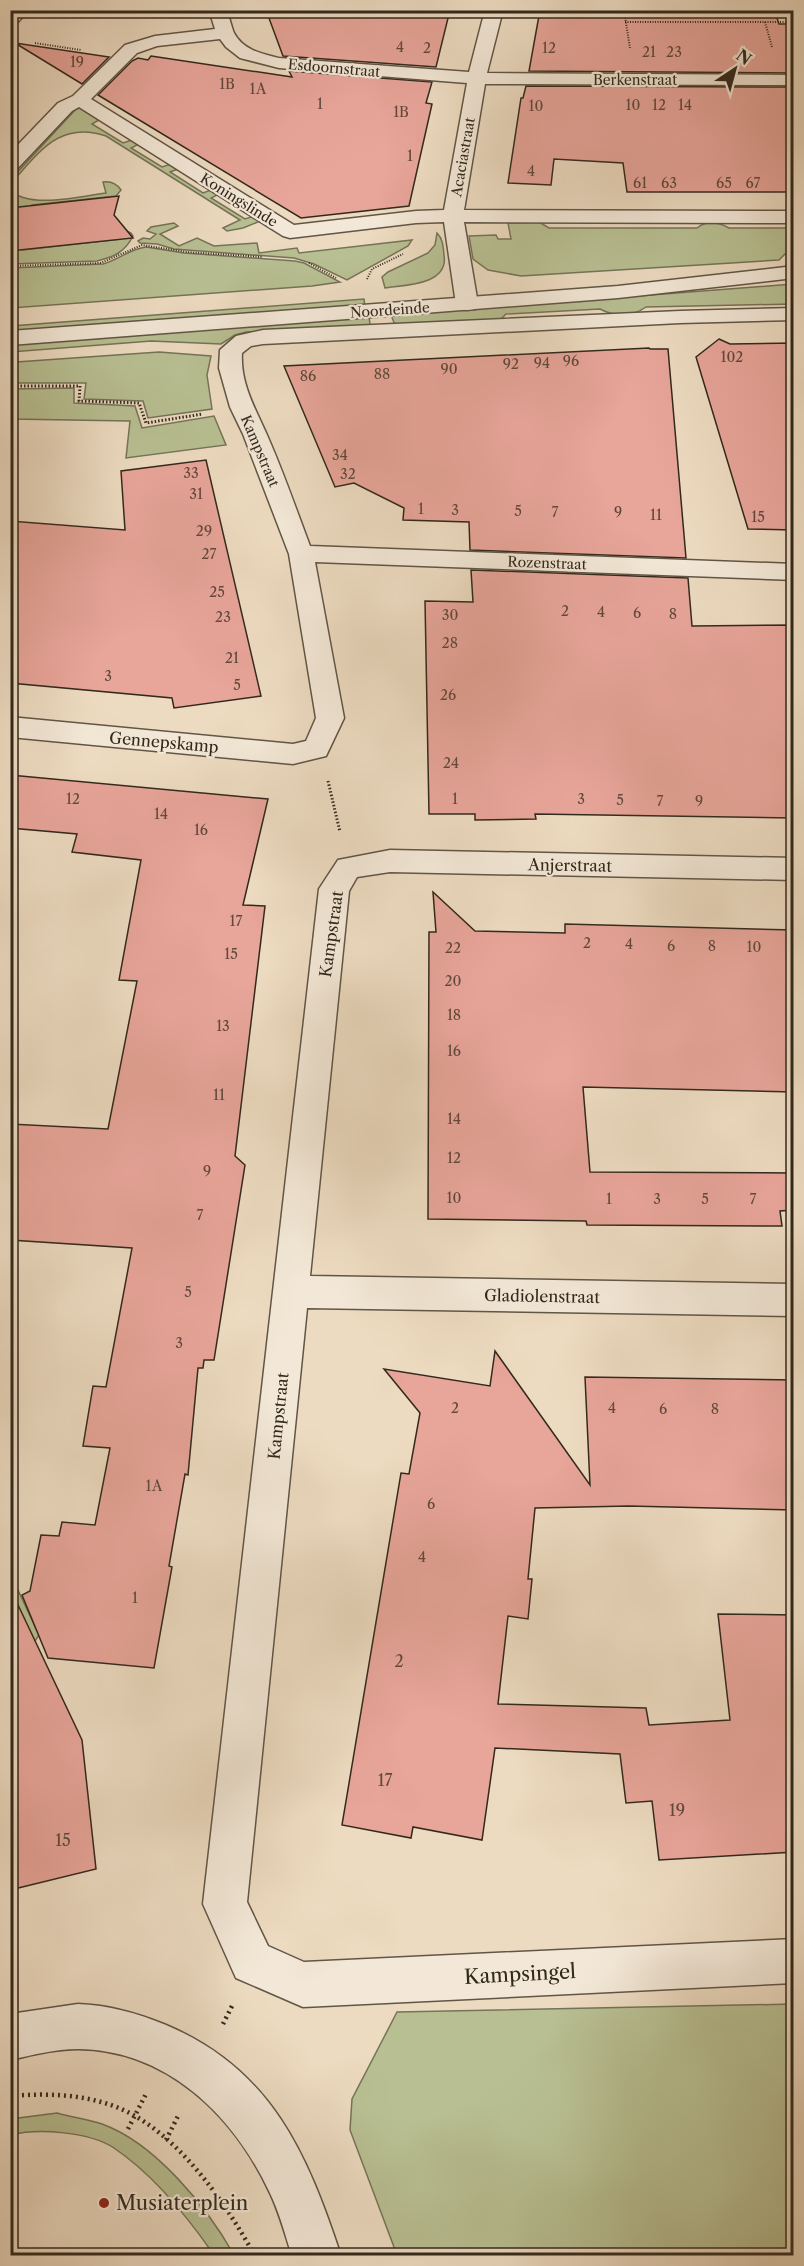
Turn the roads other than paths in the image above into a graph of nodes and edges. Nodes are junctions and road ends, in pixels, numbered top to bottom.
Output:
1 (21, 10) edge
2 (218, 10) edge
3 (494, 10) edge
4 (10, 20) edge
5 (223, 33) junction
6 (477, 78) junction
7 (794, 80) edge
8 (80, 100) junction
9 (10, 165) edge
10 (453, 216) junction
11 (794, 217) edge
12 (794, 272) edge
13 (466, 295) junction
14 (794, 314) edge
15 (10, 321) edge
16 (10, 338) edge
17 (229, 360) joint
18 (301, 554) junction
19 (794, 572) edge
20 (10, 727) edge
21 (316, 749) joint
22 (348, 868) joint
23 (794, 869) edge
24 (291, 1292) junction
25 (794, 1300) edge
26 (794, 1961) edge
27 (252, 1962) joint
28 (10, 2037) edge
29 (316, 2256) edge

1 - 4 street
2 - 5 street
3 - 6 street, Acaciastraat
5 - 6 street, Esdoornstraat
5 - 8 street
6 - 7 street, Berkenstraat
6 - 10 street, Acaciastraat
8 - 9 street
8 - 10 street, Koningslinde
10 - 11 street
10 - 13 street, Acaciastraat
12 - 13 street, Noordeinde
13 - 15 street, Noordeinde
13 - 16 street, Noordeinde
14 - 17 street, Noordeinde
17 - 18 street, Kampstraat
18 - 19 street, Rozenstraat
18 - 21 street, Kampstraat
20 - 21 street, Gennepskamp
22 - 23 street, Anjerstraat
22 - 24 street, Kampstraat
24 - 25 street, Gladiolenstraat
24 - 27 street, Kampstraat
26 - 27 street, Kampsingel
28 - 29 street

